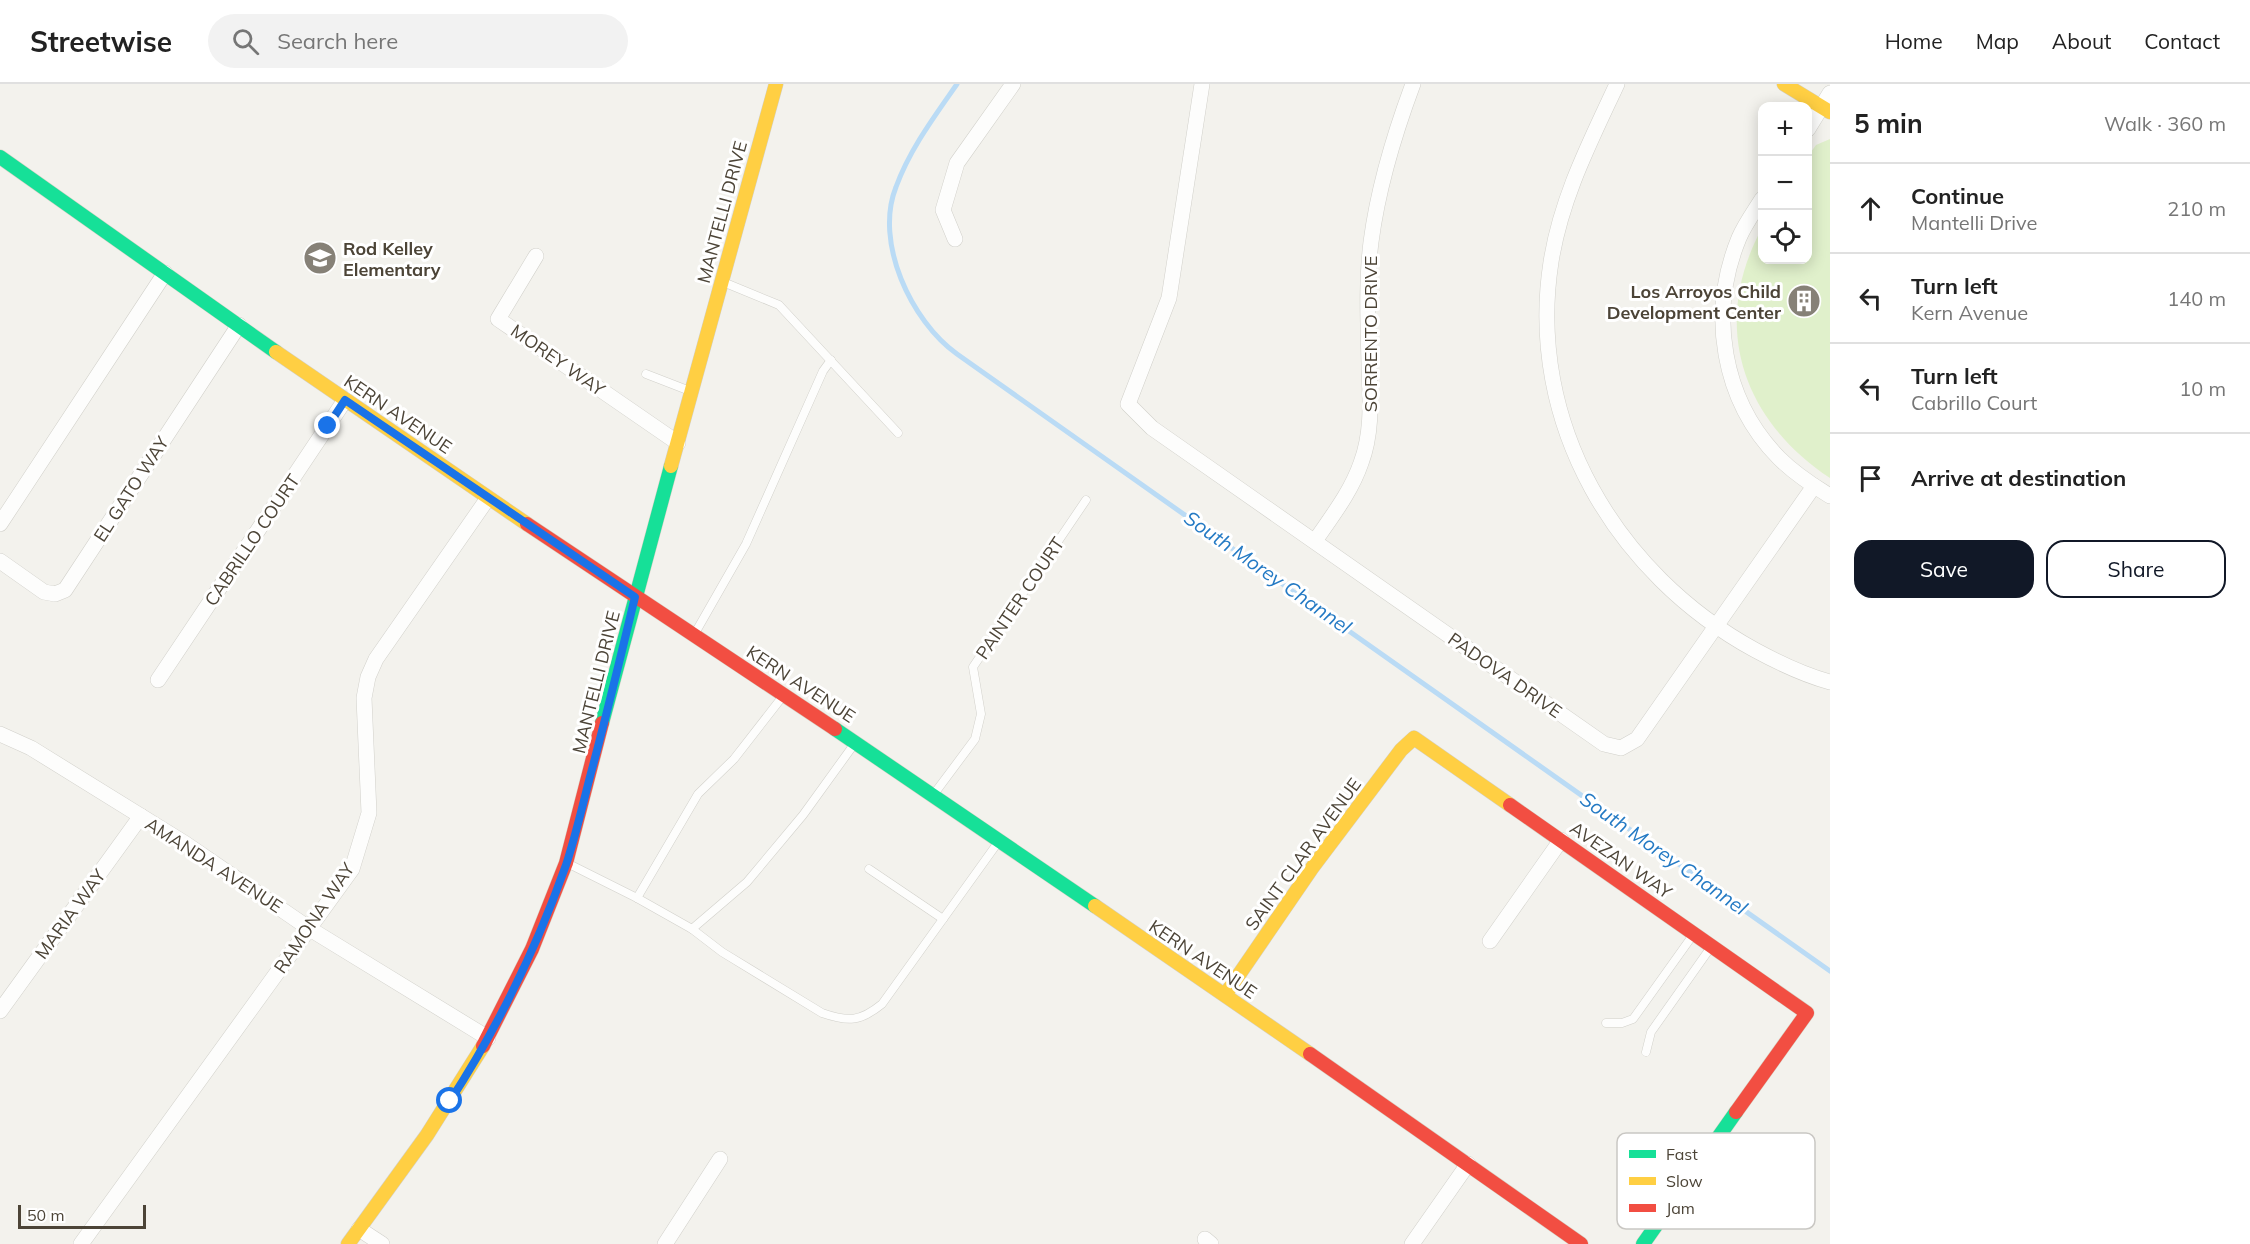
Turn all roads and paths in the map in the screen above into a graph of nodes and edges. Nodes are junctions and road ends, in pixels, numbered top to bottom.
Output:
1 (776, 84) edge
2 (1013, 84) edge
3 (1202, 84) edge
4 (1413, 84) edge
5 (1617, 84) edge
6 (1784, 84) edge
7 (1827, 104) edge
8 (1812, 124) edge
9 (0, 157) edge
10 (1758, 206) edge
11 (955, 239) dead end
12 (536, 256) dead end
13 (165, 273) junction
14 (722, 282) junction
15 (239, 325) junction
16 (831, 360) junction
17 (646, 374) dead end
18 (692, 392) junction
19 (345, 400) junction
20 (898, 433) dead end
21 (678, 443) junction
22 (1814, 486) junction
23 (1830, 496) edge
24 (488, 498) junction
25 (1086, 500) dead end
26 (0, 524) edge
27 (1315, 541) junction
28 (0, 561) edge
29 (635, 597) junction
30 (1716, 627) junction
31 (694, 635) junction
32 (158, 680) dead end
33 (1830, 682) edge
34 (784, 695) junction
35 (0, 734) edge
36 (1414, 738) joint
37 (856, 742) junction
38 (934, 795) junction
39 (141, 816) junction
40 (999, 840) junction
41 (1561, 840) junction
42 (566, 863) junction
43 (869, 869) dead end
44 (637, 898) junction
45 (943, 919) junction
46 (310, 929) junction
47 (692, 929) junction
48 (1694, 934) junction
49 (1490, 941) dead end
50 (1712, 946) junction
51 (1225, 995) junction
52 (0, 1011) edge
53 (1606, 1023) dead end
54 (488, 1038) junction
55 (1646, 1052) dead end
56 (1722, 1133) edge
57 (720, 1159) dead end
58 (1468, 1164) junction
59 (359, 1229) junction
60 (1654, 1229) edge
61 (81, 1244) edge
62 (348, 1244) edge
63 (382, 1244) edge
64 (665, 1244) edge
65 (1412, 1244) edge
66 (1581, 1244) edge
67 (1643, 1244) edge

1 - 14 street, MANTELLI DRIVE
2 - 11 street
3 - 27 street, PADOVA DRIVE
4 - 27 street, SORRENTO DRIVE
5 - 30 street
6 - 7 street
7 - 8 street
9 - 13 street, KERN AVENUE
10 - 22 street
12 - 21 street, MOREY WAY
13 - 15 street, KERN AVENUE
13 - 26 street
14 - 16 lane
14 - 18 street, MANTELLI DRIVE
15 - 19 street, KERN AVENUE
15 - 28 street, EL GATO WAY
16 - 20 lane
16 - 31 lane
17 - 18 lane
18 - 21 street, MANTELLI DRIVE
19 - 24 street, KERN AVENUE
19 - 32 street, CABRILLO COURT
21 - 29 street, MANTELLI DRIVE
22 - 23 street
22 - 30 street, PADOVA DRIVE
24 - 29 street, KERN AVENUE
24 - 46 street, RAMONA WAY
25 - 38 lane, PAINTER COURT
27 - 30 street, PADOVA DRIVE
29 - 31 street, KERN AVENUE
29 - 42 street, MANTELLI DRIVE
30 - 33 street
31 - 34 street, KERN AVENUE
34 - 37 street, KERN AVENUE
34 - 44 lane
35 - 39 street, AMANDA AVENUE
36 - 41 street, AVEZAN WAY
36 - 51 street, SAINT CLAR AVENUE
37 - 38 street, KERN AVENUE
37 - 47 lane
38 - 40 street, KERN AVENUE
39 - 46 street, AMANDA AVENUE
39 - 52 street, MARIA WAY
40 - 45 lane
40 - 51 street, KERN AVENUE
41 - 48 street, AVEZAN WAY
41 - 49 street
42 - 44 lane
42 - 54 street, MANTELLI DRIVE
43 - 45 lane
44 - 47 lane
45 - 47 lane
46 - 54 street, AMANDA AVENUE
46 - 61 street, RAMONA WAY
48 - 50 street, AVEZAN WAY
48 - 53 lane
50 - 55 lane
50 - 56 street, AVEZAN WAY
51 - 58 street, KERN AVENUE
54 - 59 street, MANTELLI DRIVE
57 - 64 street
58 - 65 street
58 - 66 street, KERN AVENUE
59 - 62 street, MANTELLI DRIVE
59 - 63 street
60 - 67 street, AVEZAN WAY

